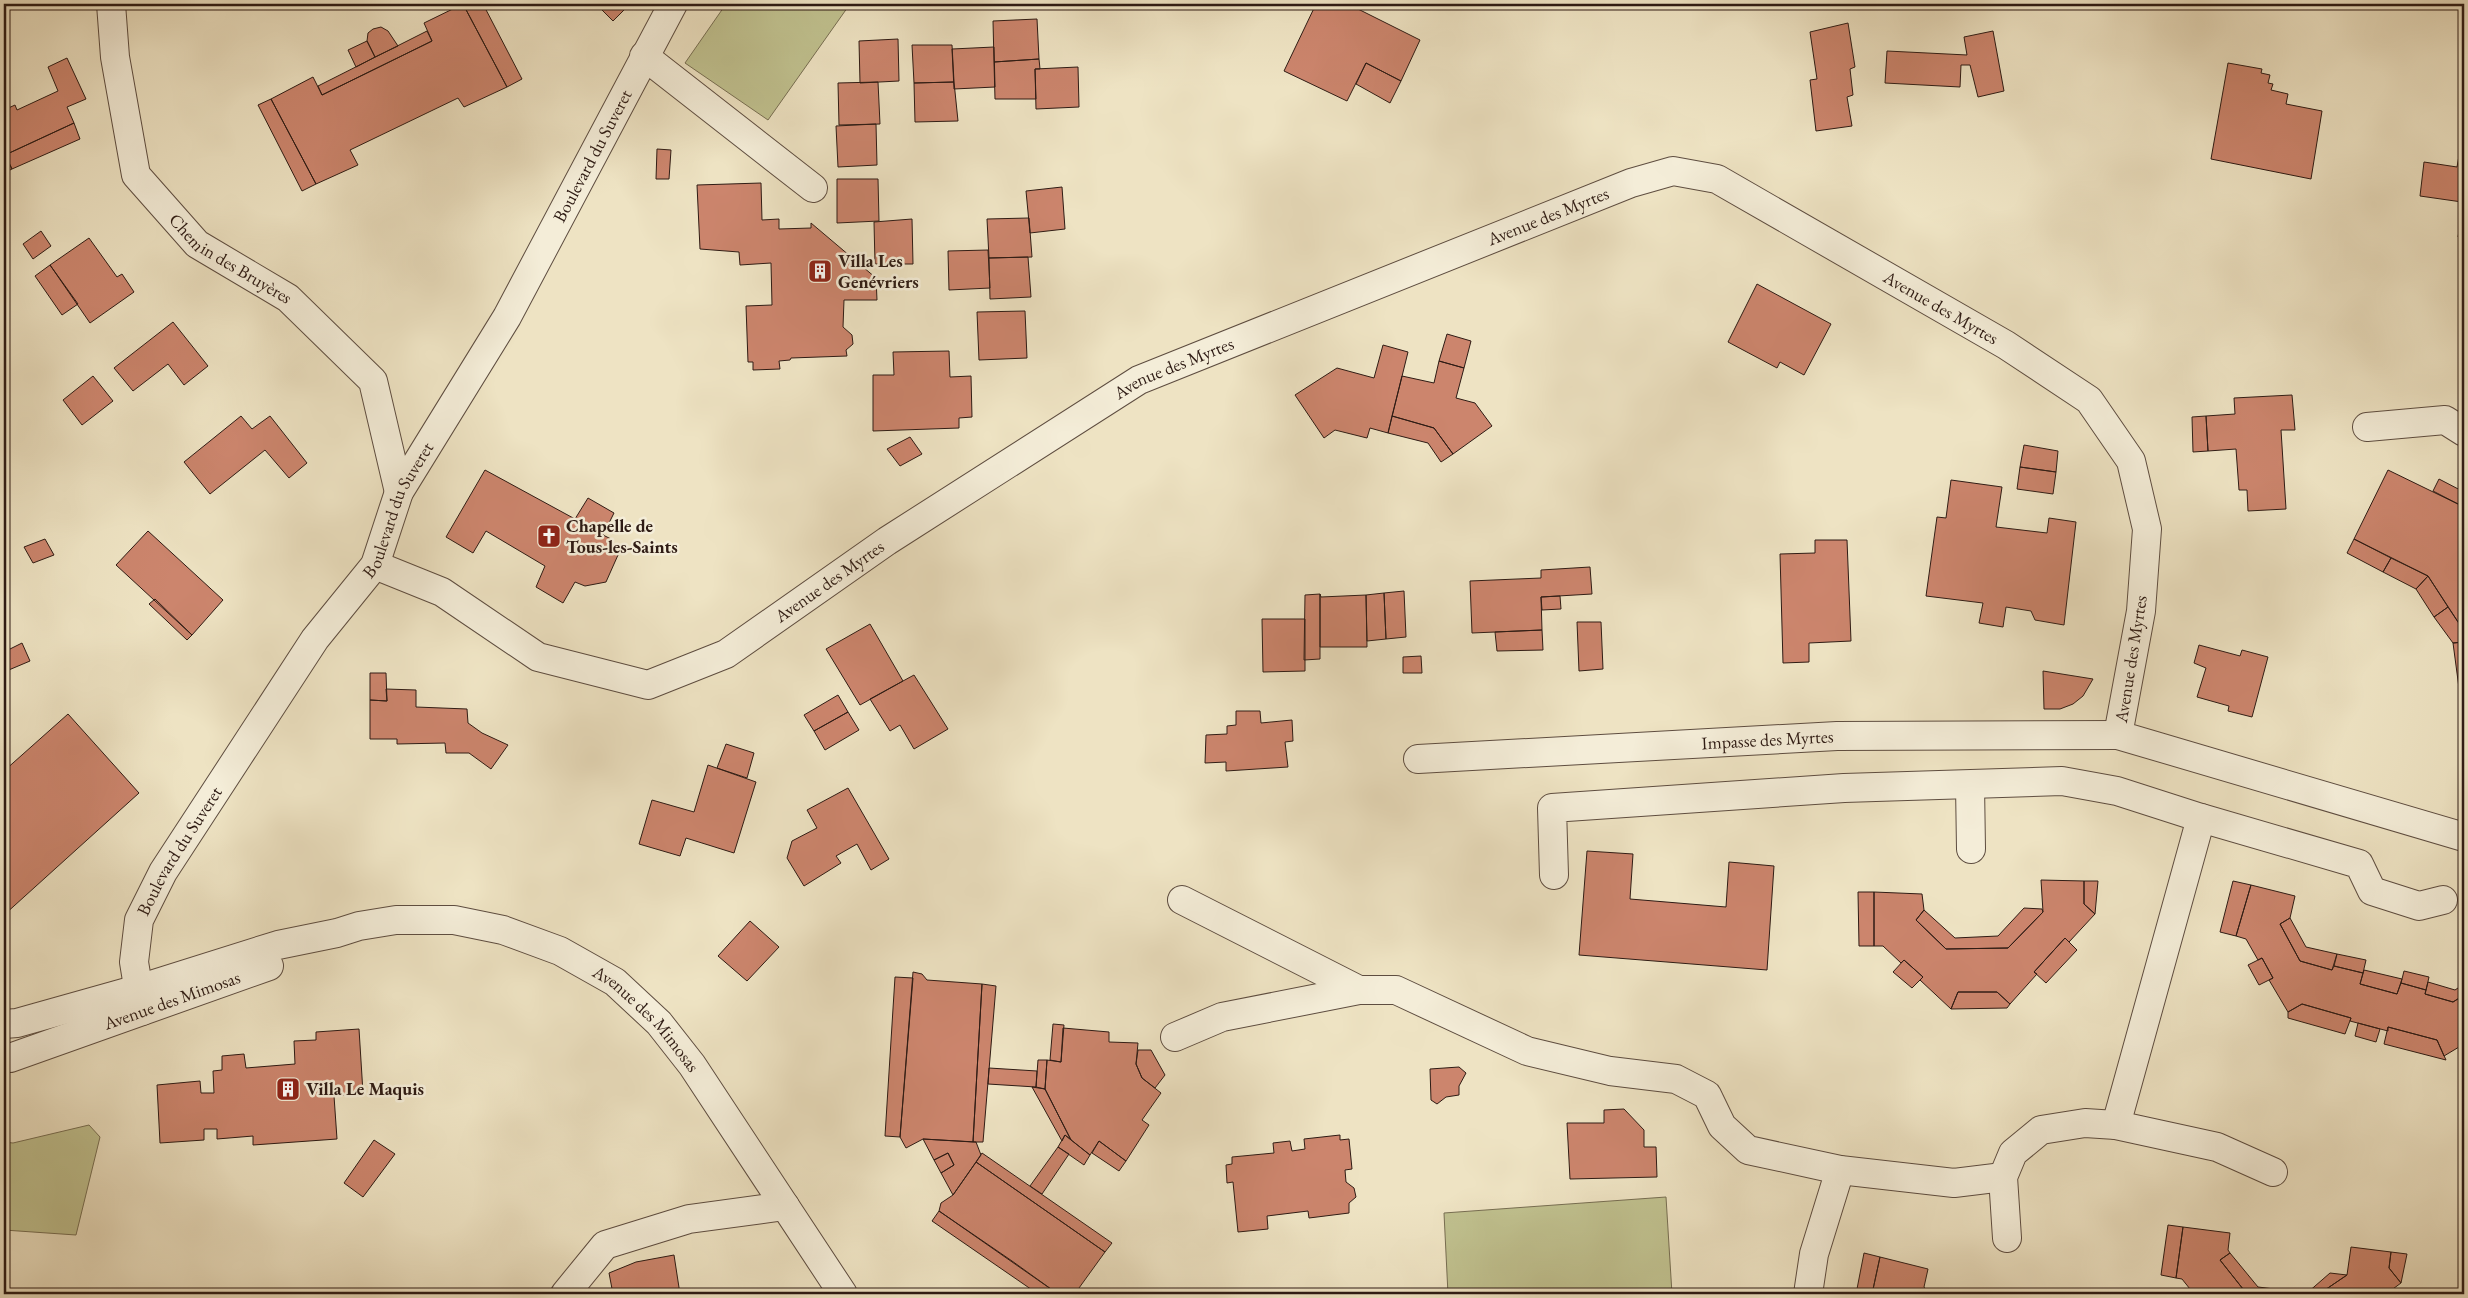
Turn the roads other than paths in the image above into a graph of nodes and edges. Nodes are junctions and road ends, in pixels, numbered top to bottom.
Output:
1 (111, 4) edge
2 (673, 4) edge
3 (644, 56) junction
4 (813, 188) dead end
5 (2367, 427) dead end
6 (2464, 432) edge
7 (399, 492) junction
8 (374, 565) junction
9 (2118, 735) junction
10 (1418, 759) dead end
11 (1970, 784) junction
12 (2201, 818) junction
13 (2464, 837) edge
14 (1971, 849) dead end
15 (1554, 875) dead end
16 (1182, 900) dead end
17 (2443, 900) dead end
18 (1360, 990) junction
19 (140, 1000) junction
20 (4, 1024) edge
21 (1175, 1037) dead end
22 (4, 1058) edge
23 (2116, 1125) junction
24 (1840, 1170) junction
25 (2273, 1172) dead end
26 (2003, 1177) junction
27 (785, 1206) junction
28 (2007, 1238) dead end
29 (565, 1294) edge
30 (843, 1294) edge
31 (1808, 1294) edge

1 - 7 street, Chemin des Bruyères
2 - 3 street, Boulevard du Suveret
3 - 4 street
3 - 7 street, Boulevard du Suveret
5 - 6 street
7 - 8 street, Boulevard du Suveret
8 - 9 street, Avenue des Myrtes
8 - 19 street, Boulevard du Suveret
9 - 10 street, Impasse des Myrtes
9 - 13 street, Avenue des Myrtes
11 - 12 street
11 - 14 street
11 - 15 street
12 - 17 street
12 - 23 street
16 - 18 street
18 - 21 street
18 - 24 street
19 - 20 street, Avenue des Mimosas
19 - 22 street, Avenue des Mimosas
19 - 27 street, Avenue des Mimosas
23 - 25 street
23 - 26 street
24 - 26 street
24 - 31 street
26 - 28 street
27 - 29 street
27 - 30 street, Avenue des Mimosas

